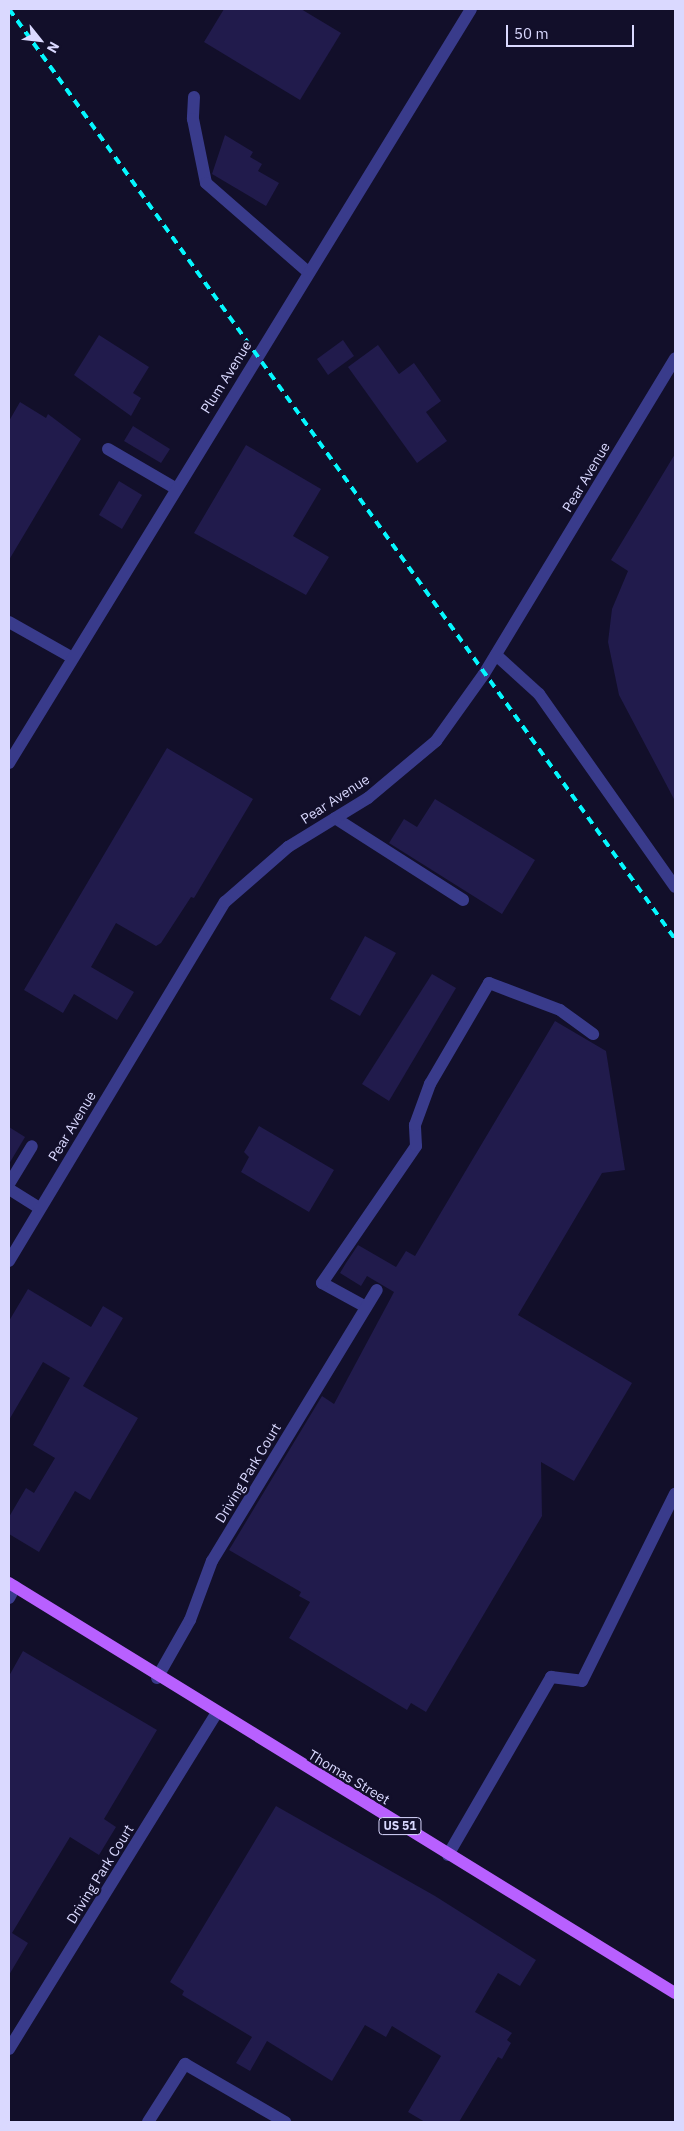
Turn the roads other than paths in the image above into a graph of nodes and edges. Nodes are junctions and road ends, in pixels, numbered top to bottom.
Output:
1 (471, 9) edge
2 (194, 97) dead end
3 (308, 272) junction
4 (675, 358) edge
5 (108, 449) dead end
6 (175, 488) junction
7 (9, 622) edge
8 (496, 655) junction
9 (71, 657) junction
10 (9, 763) edge
11 (335, 818) junction
12 (675, 887) edge
13 (463, 900) dead end
14 (593, 1034) dead end
15 (32, 1146) dead end
16 (9, 1184) edge
17 (9, 1189) edge
18 (40, 1208) junction
19 (9, 1261) edge
20 (377, 1290) dead end
21 (366, 1307) junction
22 (675, 1494) edge
23 (11, 1589) edge
24 (157, 1678) junction
25 (216, 1714) junction
26 (448, 1855) junction
27 (675, 1993) edge
28 (9, 2049) edge
29 (148, 2122) edge
30 (285, 2122) edge

1 - 3 street, Plum Avenue
2 - 3 street
3 - 6 street, Plum Avenue
4 - 8 street, Pear Avenue
5 - 6 street
6 - 9 street, Plum Avenue
7 - 9 street
8 - 11 street, Pear Avenue
8 - 12 street
9 - 10 street, Plum Avenue
11 - 13 street
11 - 18 street, Pear Avenue
14 - 21 street
15 - 16 street
17 - 18 street
18 - 19 street, Pear Avenue
20 - 21 street, Driving Park Court
21 - 24 street, Driving Park Court
22 - 26 street
23 - 24 main road, Thomas Street / US 51
24 - 25 main road, Thomas Street / US 51
25 - 26 main road, Thomas Street / US 51
25 - 28 street, Driving Park Court
26 - 27 main road, Thomas Street / US 51
29 - 30 street

